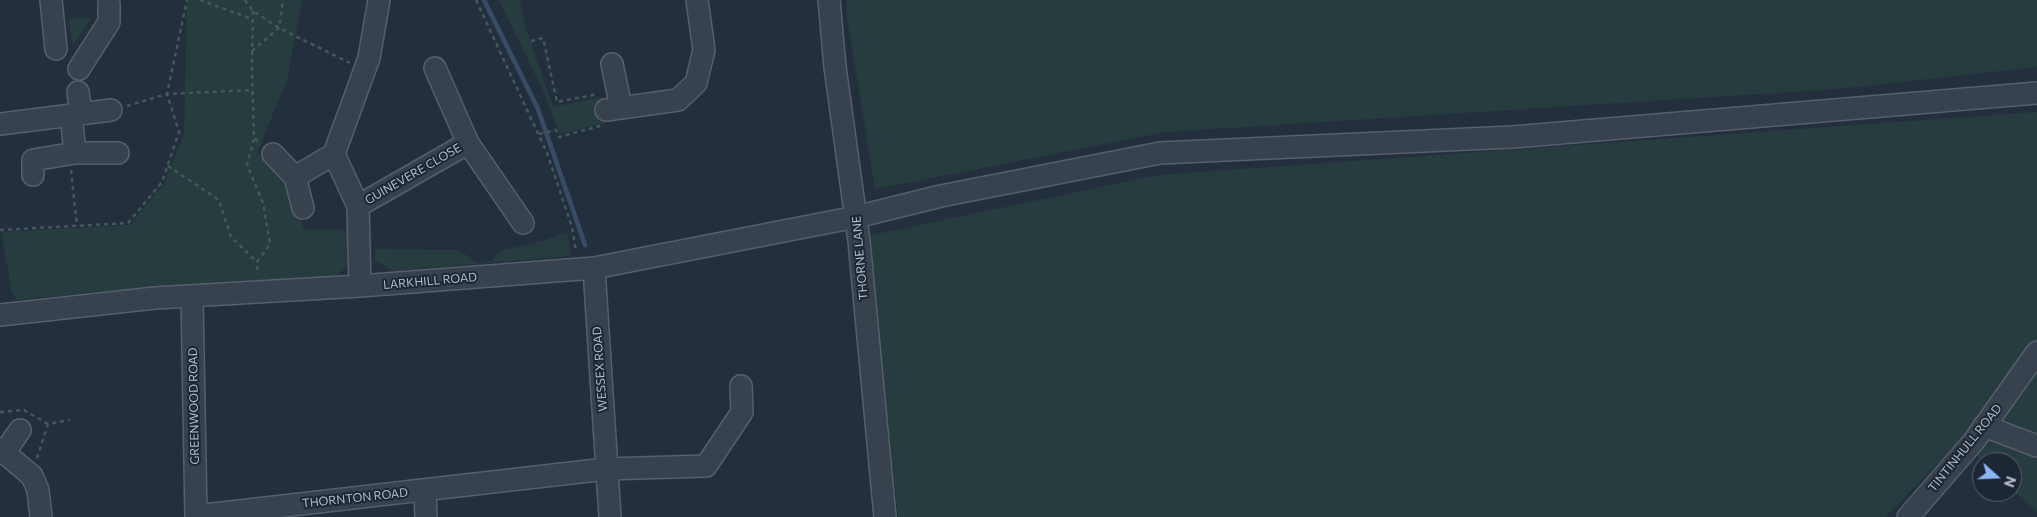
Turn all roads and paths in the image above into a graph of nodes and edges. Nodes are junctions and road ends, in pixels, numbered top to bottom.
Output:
1 (51, 0) edge
2 (187, 0) edge
3 (200, 0) edge
4 (244, 0) edge
5 (283, 0) edge
6 (379, 0) edge
7 (476, 0) edge
8 (698, 0) edge
9 (829, 0) edge
10 (109, 4) dead end
11 (252, 11) junction
12 (252, 19) junction
13 (280, 28) junction
14 (531, 41) dead end
15 (56, 49) dead end
16 (252, 51) junction
17 (612, 64) dead end
18 (435, 68) dead end
19 (79, 70) dead end
20 (365, 70) junction
21 (253, 90) junction
22 (78, 92) dead end
23 (2037, 93) edge
24 (167, 94) junction
25 (610, 103) junction
26 (111, 110) joint
27 (76, 114) junction
28 (0, 124) edge
29 (539, 134) junction
30 (254, 138) junction
31 (468, 143) junction
32 (118, 153) dead end
33 (72, 154) junction
34 (273, 154) joint
35 (334, 154) junction
36 (168, 166) junction
37 (33, 175) dead end
38 (295, 177) junction
39 (358, 206) junction
40 (303, 208) dead end
41 (856, 217) junction
42 (523, 223) dead end
43 (77, 226) junction
44 (0, 230) edge
45 (257, 262) junction
46 (586, 268) junction
47 (257, 281) dead end
48 (360, 286) junction
49 (192, 296) junction
50 (0, 315) edge
51 (2037, 352) edge
52 (740, 386) dead end
53 (70, 420) dead end
54 (1984, 426) junction
55 (20, 430) dead end
56 (2037, 446) edge
57 (2, 451) edge
58 (606, 470) junction
59 (32, 476) junction
60 (424, 490) junction
61 (196, 516) edge
62 (41, 517) edge
63 (426, 517) edge
64 (610, 517) edge
65 (885, 517) edge
66 (1908, 517) edge

1 - 15 street
2 - 24 path
3 - 12 path
4 - 11 path
5 - 13 path
6 - 20 street
7 - 29 path
8 - 25 street
9 - 41 street, THORNE LANE
10 - 19 street
11 - 12 path
11 - 13 path
12 - 16 path
13 - 16 path
13 - 20 path
14 - 25 path
16 - 21 path
17 - 25 street
18 - 31 street, GUINEVERE CLOSE
20 - 35 street
21 - 24 path
21 - 30 path
22 - 27 street
23 - 41 street, LARKHILL ROAD
24 - 26 path
24 - 36 path
25 - 29 path
26 - 27 street
27 - 28 street
27 - 33 street
29 - 46 path
30 - 34 path
30 - 45 path
31 - 39 street, GUINEVERE CLOSE
31 - 42 street, GUINEVERE CLOSE
32 - 33 street
33 - 37 street
33 - 43 path
34 - 38 street
35 - 38 street
35 - 39 street
36 - 43 path
36 - 45 path
38 - 40 street
39 - 48 street
41 - 46 street, LARKHILL ROAD
41 - 65 street, THORNE LANE
43 - 44 path
45 - 47 path
46 - 48 street, LARKHILL ROAD
46 - 58 street, WESSEX ROAD
48 - 49 street, LARKHILL ROAD
49 - 50 street, LARKHILL ROAD
49 - 61 street, GREENWOOD ROAD
51 - 54 street, TINTINHULL ROAD
52 - 58 street
53 - 59 path
54 - 56 street
54 - 66 street, TINTINHULL ROAD
55 - 57 street
57 - 59 street
58 - 60 street, THORNTON ROAD
58 - 64 street, WESSEX ROAD
59 - 62 street
60 - 61 street, THORNTON ROAD
60 - 63 street, THORNTON ROAD

